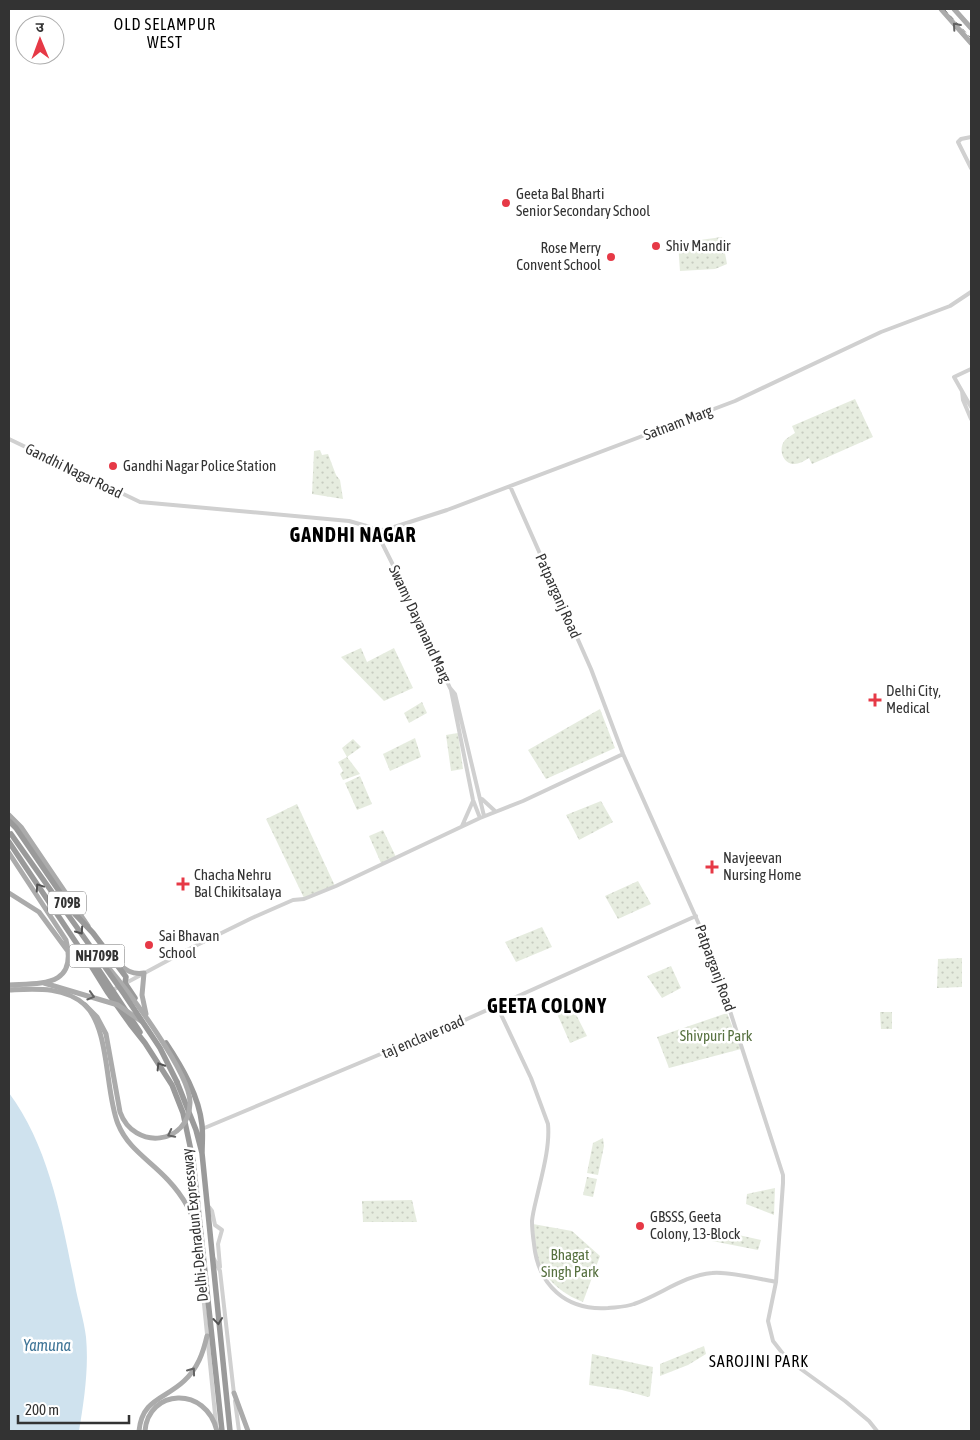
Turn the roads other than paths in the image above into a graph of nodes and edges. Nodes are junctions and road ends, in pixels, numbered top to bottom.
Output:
1 (941, 9) edge
2 (954, 9) edge
3 (971, 28) edge
4 (971, 43) edge
5 (971, 137) edge
6 (971, 168) edge
7 (971, 292) edge
8 (971, 369) edge
9 (962, 391) junction
10 (971, 406) edge
11 (971, 419) edge
12 (9, 439) edge
13 (510, 486) junction
14 (376, 531) junction
15 (451, 690) junction
16 (623, 754) junction
17 (480, 798) junction
18 (473, 800) junction
19 (495, 811) junction
20 (9, 815) edge
21 (482, 817) junction
22 (9, 821) edge
23 (462, 826) junction
24 (10, 832) edge
25 (9, 842) edge
26 (9, 853) edge
27 (9, 893) edge
28 (696, 916) junction
29 (92, 933) junction
30 (106, 951) junction
31 (69, 952) junction
32 (96, 954) junction
33 (144, 973) junction
34 (44, 983) junction
35 (125, 983) junction
36 (9, 985) edge
37 (9, 990) edge
38 (110, 992) junction
39 (85, 1005) junction
40 (497, 1006) junction
41 (146, 1014) junction
42 (143, 1023) junction
43 (202, 1129) junction
44 (202, 1153) junction
45 (207, 1205) junction
46 (202, 1248) junction
47 (217, 1271) junction
48 (776, 1282) junction
49 (207, 1336) junction
50 (234, 1394) junction
51 (139, 1431) edge
52 (145, 1431) edge
53 (217, 1431) edge
54 (222, 1431) edge
55 (230, 1431) edge
56 (239, 1431) edge
57 (248, 1431) edge
58 (877, 1431) edge

4 -> 1 main road
2 - 3 main road
5 - 6 street
7 - 13 street, Satnam Marg
8 - 9 street
9 - 10 street
9 - 11 street
12 - 14 street, Gandhi Nagar Road
13 - 14 street, Satnam Marg
13 - 16 street, Patparganj Road
14 - 15 street, Swamy Dayanand Marg
15 - 17 street, Swamy Dayanand Marg
15 - 18 street, Swamy Dayanand Marg
16 - 19 street
16 - 28 street, Patparganj Road
17 - 19 street
17 - 21 street, Swamy Dayanand Marg
18 - 21 street, Swamy Dayanand Marg
18 - 23 street
19 - 21 street
20 - 29 main road
21 - 23 street
22 - 29 highway, 709B
23 - 33 street
24 -> 32 highway, Delhi-Dehradun Expressway / NH709B, bridge
38 -> 25 highway, Delhi-Dehradun Expressway / NH709B
26 - 31 main road
27 - 31 main road
28 - 40 street, taj enclave road
28 - 48 street, Patparganj Road
29 - 30 highway, 709B
30 - 33 main road
30 - 35 highway, 709B
31 - 34 main road
32 -> 39 main road, bridge
32 - 42 highway, Delhi-Dehradun Expressway / NH709B, bridge
33 - 35 street
33 - 41 main road
34 - 36 main road
34 -> 42 main road, bridge
35 - 38 street
35 - 41 highway, 709B
37 - 39 main road
46 -> 38 highway, Delhi-Dehradun Expressway / NH709B
39 - 46 main road, bridge
40 - 43 street, taj enclave road
40 - 48 street
41 - 43 highway, 709B
42 - 44 highway, Delhi-Dehradun Expressway / NH709B, bridge
43 - 44 highway, 709B
44 - 45 highway, Delhi-Dehradun Expressway / NH709B
45 - 47 highway, Delhi-Dehradun Expressway / NH709B
45 - 47 street
46 - 49 street
46 - 54 highway, Delhi-Dehradun Expressway / NH709B
47 - 50 street
47 -> 55 highway, Delhi-Dehradun Expressway
48 - 58 street, Patparganj Road
51 -> 49 main road
49 - 53 street
50 - 56 street
50 - 57 main road
52 - 53 main road, bridge

